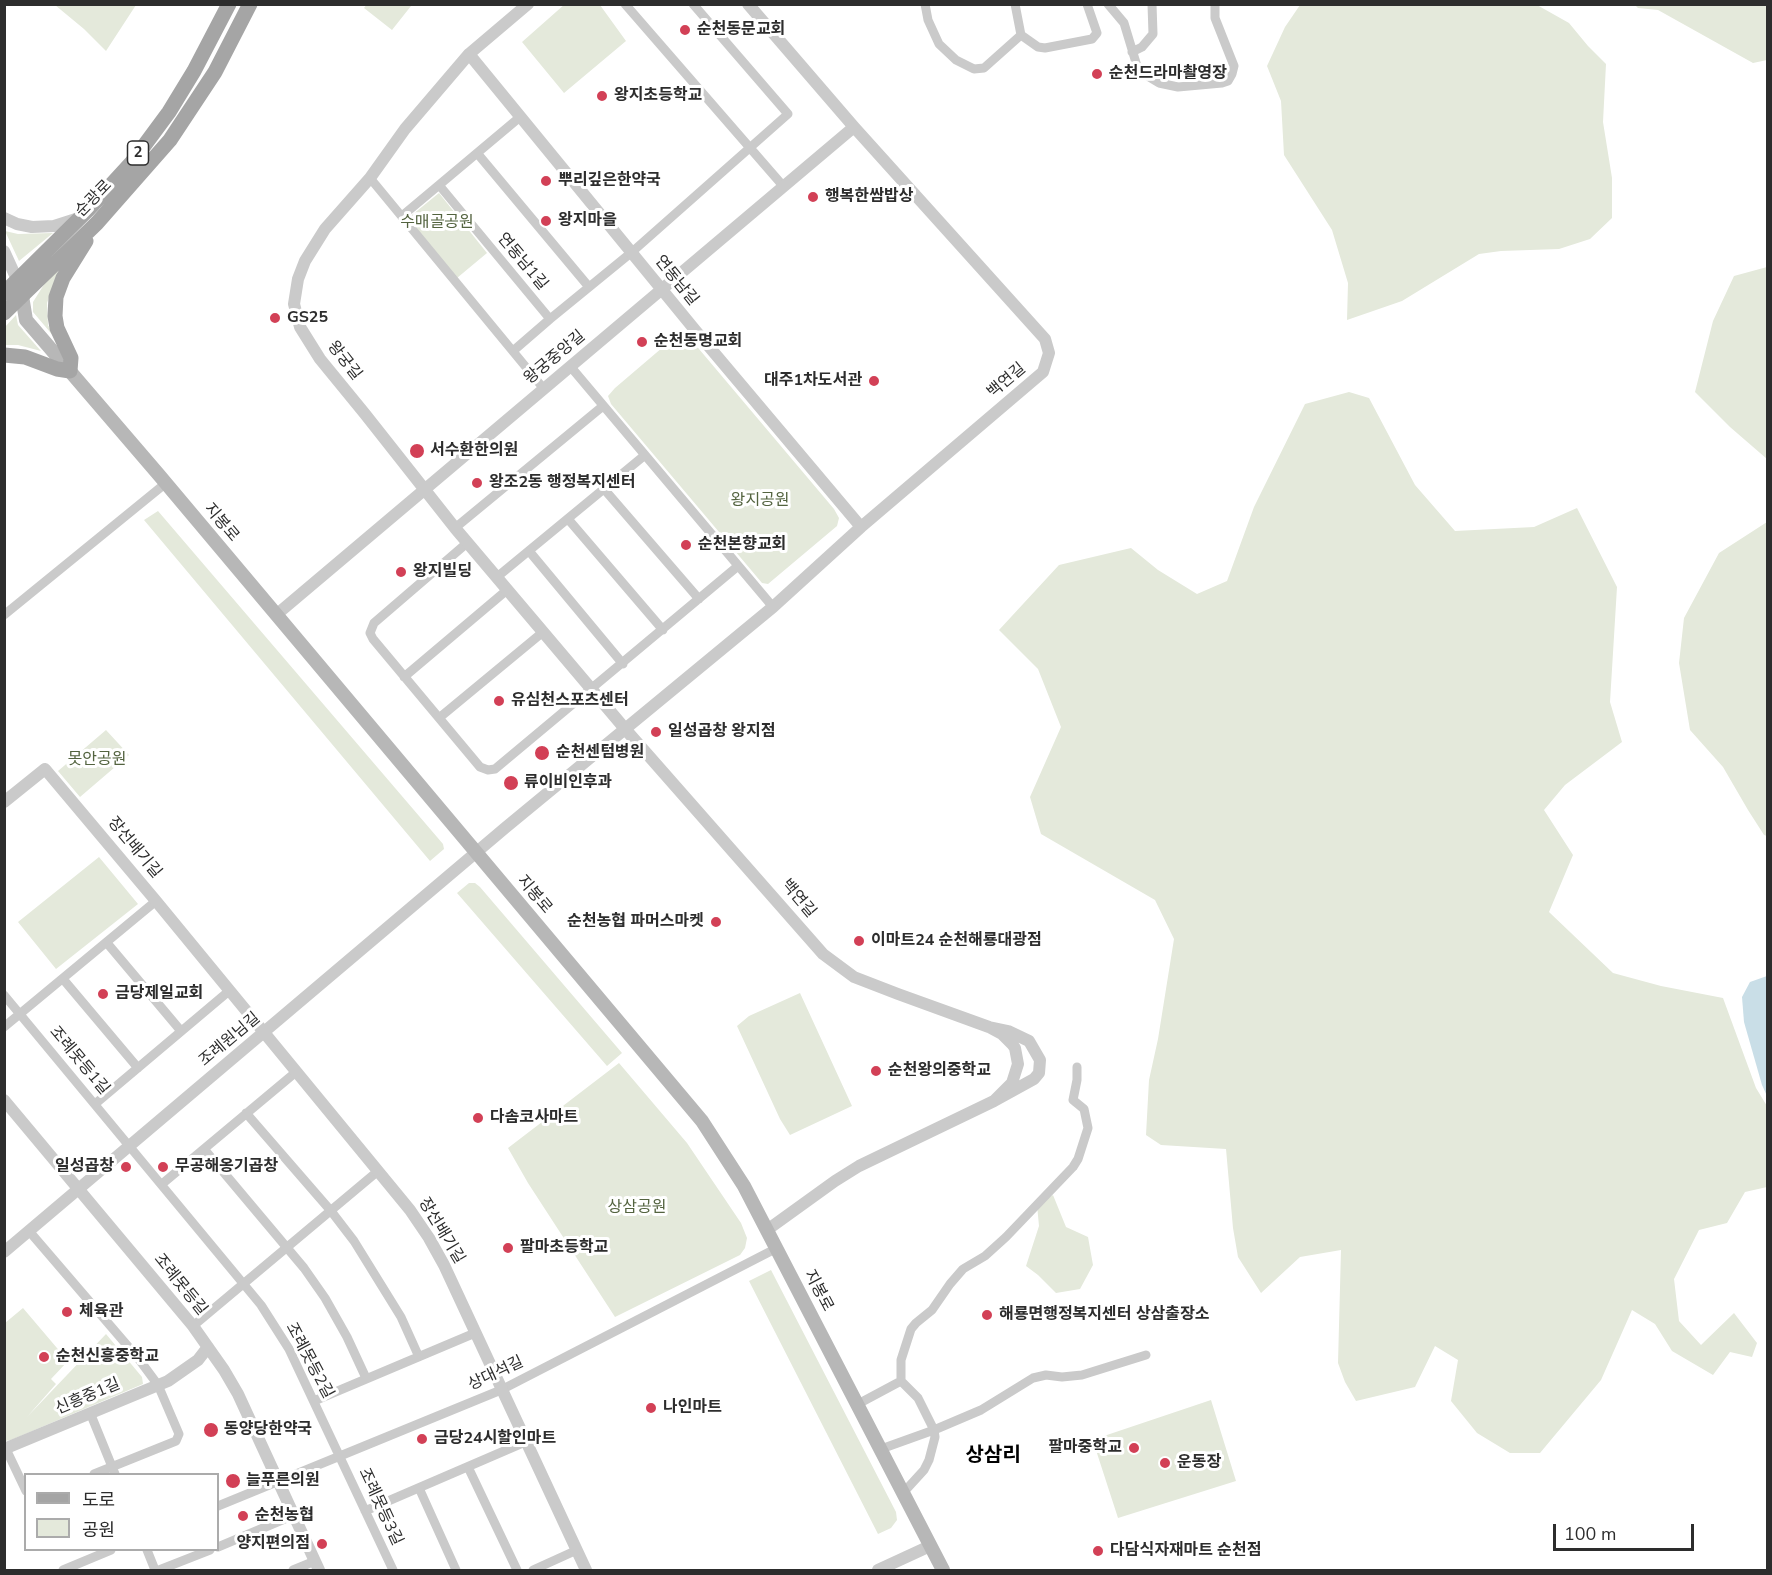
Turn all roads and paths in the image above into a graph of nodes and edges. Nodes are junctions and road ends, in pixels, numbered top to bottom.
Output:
1 (229, 4) edge
2 (250, 4) edge
3 (528, 4) edge
4 (626, 4) edge
5 (693, 4) edge
6 (748, 4) edge
7 (925, 4) edge
8 (1015, 4) edge
9 (1087, 4) edge
10 (1108, 4) edge
11 (1152, 4) edge
12 (1215, 4) edge
13 (1021, 35) junction
14 (1132, 52) junction
15 (469, 54) junction
16 (520, 117) junction
17 (854, 127) junction
18 (750, 148) junction
19 (477, 153) junction
20 (370, 178) junction
21 (439, 185) junction
22 (784, 186) junction
23 (402, 216) junction
24 (4, 218) edge
25 (80, 218) junction
26 (97, 223) junction
27 (4, 251) edge
28 (632, 252) junction
29 (18, 279) junction
30 (589, 287) junction
31 (662, 289) junction
32 (4, 293) edge
33 (22, 296) junction
34 (4, 313) edge
35 (550, 319) junction
36 (513, 351) junction
37 (4, 355) edge
38 (570, 366) junction
39 (70, 371) junction
40 (543, 389) junction
41 (603, 406) junction
42 (645, 455) junction
43 (166, 483) junction
44 (425, 489) junction
45 (604, 489) junction
46 (568, 519) junction
47 (861, 526) junction
48 (455, 528) junction
49 (467, 543) junction
50 (529, 551) junction
51 (738, 566) junction
52 (497, 577) junction
53 (507, 590) junction
54 (699, 599) junction
55 (773, 607) junction
56 (4, 615) edge
57 (276, 615) junction
58 (663, 630) junction
59 (543, 633) junction
60 (623, 664) junction
61 (404, 677) junction
62 (592, 688) junction
63 (439, 718) junction
64 (626, 730) junction
65 (4, 802) edge
66 (476, 853) junction
67 (156, 901) junction
68 (107, 943) junction
69 (63, 979) junction
70 (229, 991) junction
71 (4, 995) edge
72 (20, 1014) junction
73 (4, 1027) edge
74 (989, 1027) junction
75 (181, 1031) junction
76 (263, 1033) junction
77 (1077, 1067) dead end
78 (138, 1068) junction
79 (296, 1072) junction
80 (4, 1100) edge
81 (993, 1101) junction
82 (95, 1104) junction
83 (246, 1113) junction
84 (130, 1146) junction
85 (204, 1149) junction
86 (378, 1171) junction
87 (162, 1184) junction
88 (80, 1189) junction
89 (331, 1211) junction
90 (767, 1230) junction
91 (29, 1231) junction
92 (287, 1248) junction
93 (777, 1248) junction
94 (4, 1252) edge
95 (244, 1283) junction
96 (193, 1326) junction
97 (475, 1334) junction
98 (208, 1347) junction
99 (1146, 1355) dead end
100 (419, 1356) junction
101 (366, 1378) junction
102 (901, 1381) junction
103 (158, 1385) junction
104 (501, 1390) junction
105 (314, 1401) junction
106 (858, 1404) junction
107 (91, 1415) junction
108 (934, 1430) junction
109 (525, 1442) junction
110 (5, 1449) edge
111 (881, 1449) junction
112 (340, 1457) junction
113 (468, 1467) junction
114 (114, 1471) edge
115 (279, 1482) junction
116 (24, 1487) edge
117 (419, 1488) junction
118 (903, 1493) junction
119 (219, 1506) edge
120 (365, 1511) junction
121 (294, 1515) junction
122 (219, 1546) edge
123 (930, 1546) junction
124 (577, 1550) junction
125 (109, 1551) edge
126 (148, 1551) edge
127 (207, 1551) edge
128 (317, 1566) edge
129 (63, 1570) edge
130 (157, 1570) edge
131 (293, 1570) edge
132 (393, 1570) edge
133 (456, 1570) edge
134 (517, 1570) edge
135 (533, 1570) edge
136 (586, 1570) edge
137 (878, 1570) edge
138 (943, 1570) edge

1 - 25 main road, 순광로 / 2
2 - 26 main road, 순광로 / 2
3 - 15 street, 왕궁길
4 - 18 street
5 - 18 street
6 - 17 street, 백연길
7 - 13 street
8 - 13 street
9 - 13 street
10 - 14 street
11 - 14 street
12 - 14 street
15 - 16 street, 연동남길
15 - 20 street, 왕궁길
16 - 19 street
16 - 28 street, 연동남길
17 - 22 street, 왕궁중앙길
17 - 47 street, 백연길
18 - 22 street
18 - 28 street
19 - 21 street
19 - 30 street
20 - 23 street
20 - 44 street, 왕궁길
21 - 23 street
21 - 35 street, 연동남1길
22 - 31 street, 왕궁중앙길
23 - 36 street
24 - 25 street
25 - 29 main road, 순광로 / 2
26 - 33 main road, 순광로 / 2
26 - 39 main road
27 - 29 street
28 - 30 street
28 - 31 street, 연동남길
29 - 32 main road, 순광로 / 2
29 - 33 street
30 - 35 street
31 - 38 street, 왕궁중앙길
31 - 47 street, 연동남길
33 - 34 main road, 순광로 / 2
33 - 39 main road, 지봉로
35 - 36 street
36 - 40 street
37 - 39 main road
38 - 40 street, 왕궁중앙길
38 - 41 street
39 - 43 main road, 지봉로
40 - 44 street, 왕궁중앙길
41 - 42 street
41 - 48 street
42 - 45 street
42 - 51 street
43 - 56 street
43 - 57 main road, 지봉로
44 - 48 street, 왕궁길
44 - 57 street, 왕궁중앙길
45 - 46 street
45 - 54 street
46 - 50 street
46 - 58 street
47 - 55 street, 백연길
48 - 49 street, 왕궁길
49 - 52 street, 왕궁길
49 - 61 street
50 - 52 street
50 - 60 street
51 - 54 street
51 - 55 street
52 - 53 street, 왕궁길
53 - 59 street, 왕궁길
53 - 61 street
54 - 58 street
55 - 64 street, 백연길
57 - 66 main road, 지봉로
58 - 60 street
59 - 62 street, 왕궁길
59 - 63 street
60 - 62 street
61 - 63 street
62 - 63 street
62 - 64 street, 왕궁길
64 - 66 street, 백연길
64 - 74 street, 백연길
65 - 67 street, 장선배기길
66 - 76 street, 조례원님길
66 - 90 main road, 지봉로
67 - 68 street
67 - 70 street, 장선배기길
68 - 69 street
68 - 75 street
69 - 72 street
69 - 78 street
70 - 75 street
70 - 76 street, 장선배기길
71 - 72 street, 조례못등1길
72 - 73 street
72 - 82 street, 조례못등1길
74 - 81 street, 백연길
74 - 81 street, 백연길
75 - 78 street
76 - 79 street, 장선배기길
76 - 84 street, 조례원님길
77 - 102 street
78 - 82 street
79 - 83 street
79 - 86 street, 장선배기길
80 - 88 street, 조례못등길
81 - 90 street, 백연길
82 - 84 street, 조례못등1길
83 - 85 street
83 - 89 street
84 - 87 street, 조례못등2길
84 - 88 street, 조례원님길
85 - 87 street
85 - 92 street
86 - 89 street
86 - 97 street, 장선배기길
87 - 95 street, 조례못등2길
88 - 91 street, 조례원님길
88 - 96 street, 조례못등길
89 - 92 street
89 - 100 street
90 - 93 main road, 지봉로
91 - 94 street, 조례원님길
91 - 103 street
92 - 95 street
92 - 101 street
93 - 104 street, 상대석길
93 - 106 main road, 지봉로
95 - 96 street
95 - 105 street, 조례못등2길
96 - 98 street, 조례못등길
97 - 100 street
97 - 104 street, 장선배기길
98 - 103 street, 신흥중1길
98 - 115 street, 조례못등길
99 - 108 street
100 - 101 street
101 - 105 street
102 - 106 street
102 - 108 street
103 - 107 street, 신흥중1길
103 - 114 street
104 - 109 street, 장선배기길
104 - 112 street, 상대석길
105 - 112 street, 조례못등2길
106 - 111 main road, 지봉로
107 - 110 street, 신흥중1길
107 - 114 street
108 - 111 street
108 - 118 street
109 - 113 street
109 - 124 street, 장선배기길
110 - 116 street
111 - 118 main road, 지봉로
112 - 115 street, 상대석길
112 - 120 street, 조례못등3길
113 - 117 street
113 - 134 street
115 - 119 street, 상대석길
115 - 121 street, 조례못등길
117 - 120 street
117 - 133 street
118 - 123 main road, 지봉로
120 - 132 street, 조례못등3길
121 - 122 street
121 - 128 street, 조례못등길
123 - 137 street
123 - 138 main road, 지봉로
124 - 135 street
124 - 136 street, 장선배기길
125 - 129 street
126 - 130 street
127 - 130 street
128 - 131 street, 조례못등길

